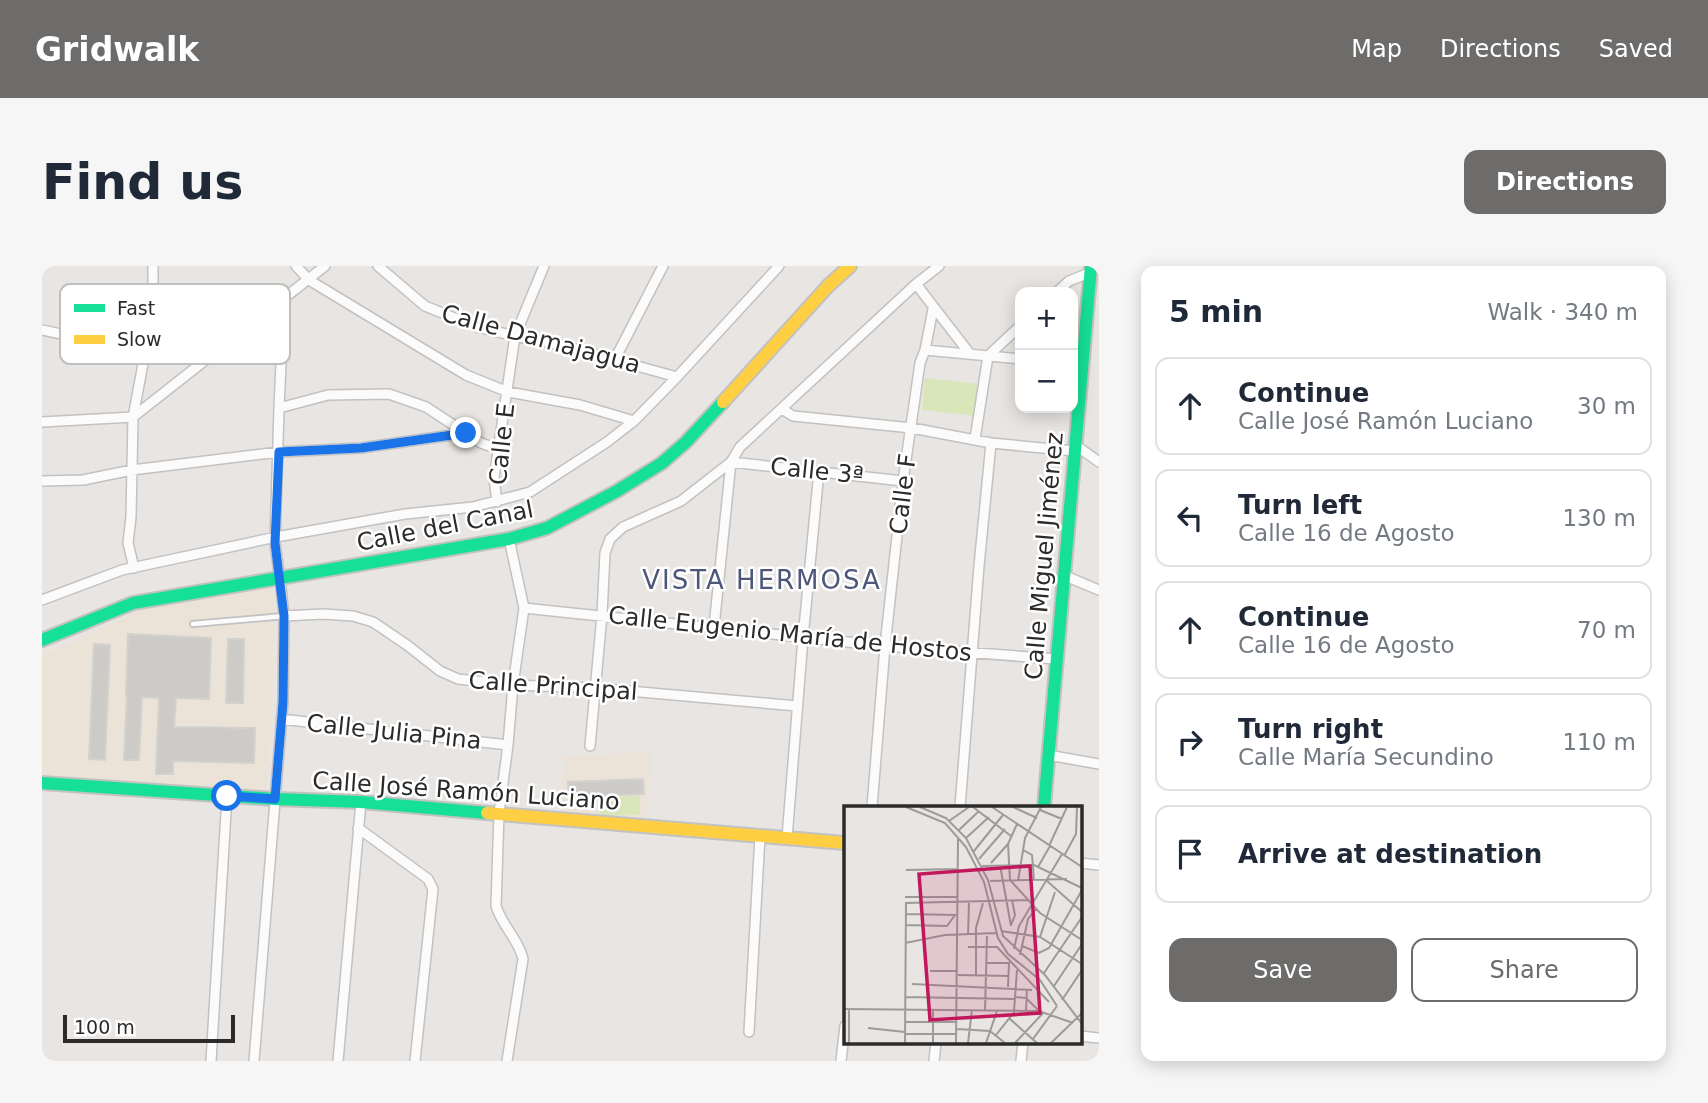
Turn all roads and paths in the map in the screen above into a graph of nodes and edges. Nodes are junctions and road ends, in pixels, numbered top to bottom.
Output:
1 (153, 266) edge
2 (296, 266) edge
3 (325, 266) edge
4 (378, 266) edge
5 (544, 266) edge
6 (663, 266) edge
7 (779, 266) edge
8 (850, 266) edge
9 (939, 266) edge
10 (1090, 269) edge
11 (309, 280) junction
12 (153, 284) edge
13 (916, 284) junction
14 (1062, 287) edge
15 (290, 293) edge
16 (933, 309) junction
17 (42, 330) edge
18 (1015, 331) edge
19 (60, 334) edge
20 (515, 336) junction
21 (925, 349) junction
22 (970, 354) junction
23 (988, 356) junction
24 (1078, 358) edge
25 (615, 359) junction
26 (1015, 359) edge
27 (144, 364) edge
28 (199, 364) edge
29 (281, 364) edge
30 (677, 377) junction
31 (508, 392) junction
32 (279, 408) junction
33 (782, 409) junction
34 (1075, 413) edge
35 (133, 416) junction
36 (634, 421) junction
37 (42, 422) edge
38 (912, 428) junction
39 (466, 433) junction
40 (975, 439) junction
41 (991, 443) junction
42 (1074, 447) junction
43 (498, 449) junction
44 (279, 452) junction
45 (1099, 462) edge
46 (731, 463) junction
47 (132, 470) junction
48 (820, 471) junction
49 (42, 481) edge
50 (903, 481) junction
51 (498, 505) junction
52 (508, 537) junction
53 (276, 540) junction
54 (134, 568) junction
55 (1063, 575) junction
56 (280, 576) junction
57 (1099, 590) edge
58 (42, 600) edge
59 (524, 608) junction
60 (603, 615) junction
61 (284, 616) junction
62 (192, 624) dead end
63 (714, 627) junction
64 (803, 638) junction
65 (42, 640) edge
66 (885, 646) junction
67 (972, 652) junction
68 (1056, 659) junction
69 (513, 685) junction
70 (595, 688) junction
71 (797, 706) junction
72 (281, 719) junction
73 (508, 745) junction
74 (590, 746) dead end
75 (1048, 755) junction
76 (1099, 764) edge
77 (42, 783) edge
78 (227, 796) junction
79 (275, 799) junction
80 (361, 802) junction
81 (872, 806) edge
82 (960, 806) edge
83 (1044, 806) edge
84 (499, 813) junction
85 (358, 828) junction
86 (760, 836) junction
87 (787, 838) junction
88 (844, 843) edge
89 (749, 1032) dead end
90 (844, 1035) edge
91 (211, 1061) edge
92 (254, 1061) edge
93 (338, 1061) edge
94 (415, 1061) edge
95 (507, 1061) edge
96 (841, 1061) edge

1 - 12 street
2 - 11 street
3 - 11 street
4 - 20 street, Calle Damajagua
5 - 20 street, Calle E
6 - 25 street
7 - 30 street
8 - 52 street, Calle del Canal
9 - 13 street
10 - 14 street
10 - 24 street, Calle Miguel Jiménez
11 - 15 street
11 - 31 street
13 - 16 street
13 - 33 street
16 - 21 street, Calle F
16 - 22 street
17 - 19 street
18 - 23 street
20 - 25 street, Calle Damajagua
20 - 31 street, Calle E
21 - 22 street
21 - 38 street, Calle F
22 - 23 street
23 - 26 street
23 - 40 street
25 - 30 street, Calle Damajagua
27 - 35 street
28 - 35 street
29 - 32 street
30 - 36 street
31 - 36 street
31 - 43 street, Calle E
32 - 39 street
32 - 44 street
33 - 38 street
33 - 46 street
34 - 42 street, Calle Miguel Jiménez
35 - 37 street
35 - 47 street
36 - 51 street
38 - 40 street
38 - 50 street, Calle F
39 - 43 street
39 - 44 street
40 - 41 street
41 - 42 street
41 - 67 street
42 - 45 street
42 - 55 street, Calle Miguel Jiménez
43 - 51 street, Calle E
44 - 47 street
44 - 53 street
46 - 48 street, Calle 3ª
46 - 60 street
46 - 63 street
47 - 49 street
47 - 54 street
48 - 50 street, Calle 3ª
48 - 64 street
50 - 66 street, Calle F
51 - 52 path
51 - 53 street
52 - 56 street, Calle del Canal
52 - 59 street
53 - 54 street
53 - 56 street
54 - 58 street
55 - 57 street
55 - 68 street, Calle Miguel Jiménez
56 - 61 street
56 - 65 street, Calle del Canal
59 - 60 street, Calle Eugenio María de Hostos
59 - 69 street
60 - 63 street, Calle Eugenio María de Hostos
60 - 70 street
61 - 62 lane
61 - 69 street, Calle Principal
61 - 72 street
63 - 64 street, Calle Eugenio María de Hostos
64 - 66 street, Calle Eugenio María de Hostos
64 - 71 street
66 - 67 street, Calle Eugenio María de Hostos
66 - 81 street, Calle F
67 - 68 street, Calle Eugenio María de Hostos
67 - 82 street
68 - 75 street, Calle Miguel Jiménez
69 - 70 street, Calle Principal
69 - 73 street
70 - 71 street, Calle Principal
70 - 74 street
71 - 87 street
72 - 73 street, Calle Julia Pina
72 - 79 street
73 - 84 street
75 - 76 street
75 - 83 street, Calle Miguel Jiménez
77 - 78 street, Calle José Ramón Luciano
78 - 79 street, Calle José Ramón Luciano
78 - 91 street
79 - 80 street, Calle José Ramón Luciano
79 - 92 street
80 - 84 street, Calle José Ramón Luciano
80 - 85 street
84 - 86 street, Calle José Ramón Luciano
84 - 95 street
85 - 93 street
85 - 94 street
86 - 87 street, Calle José Ramón Luciano
86 - 89 street
87 - 88 street, Calle José Ramón Luciano
90 - 96 street

